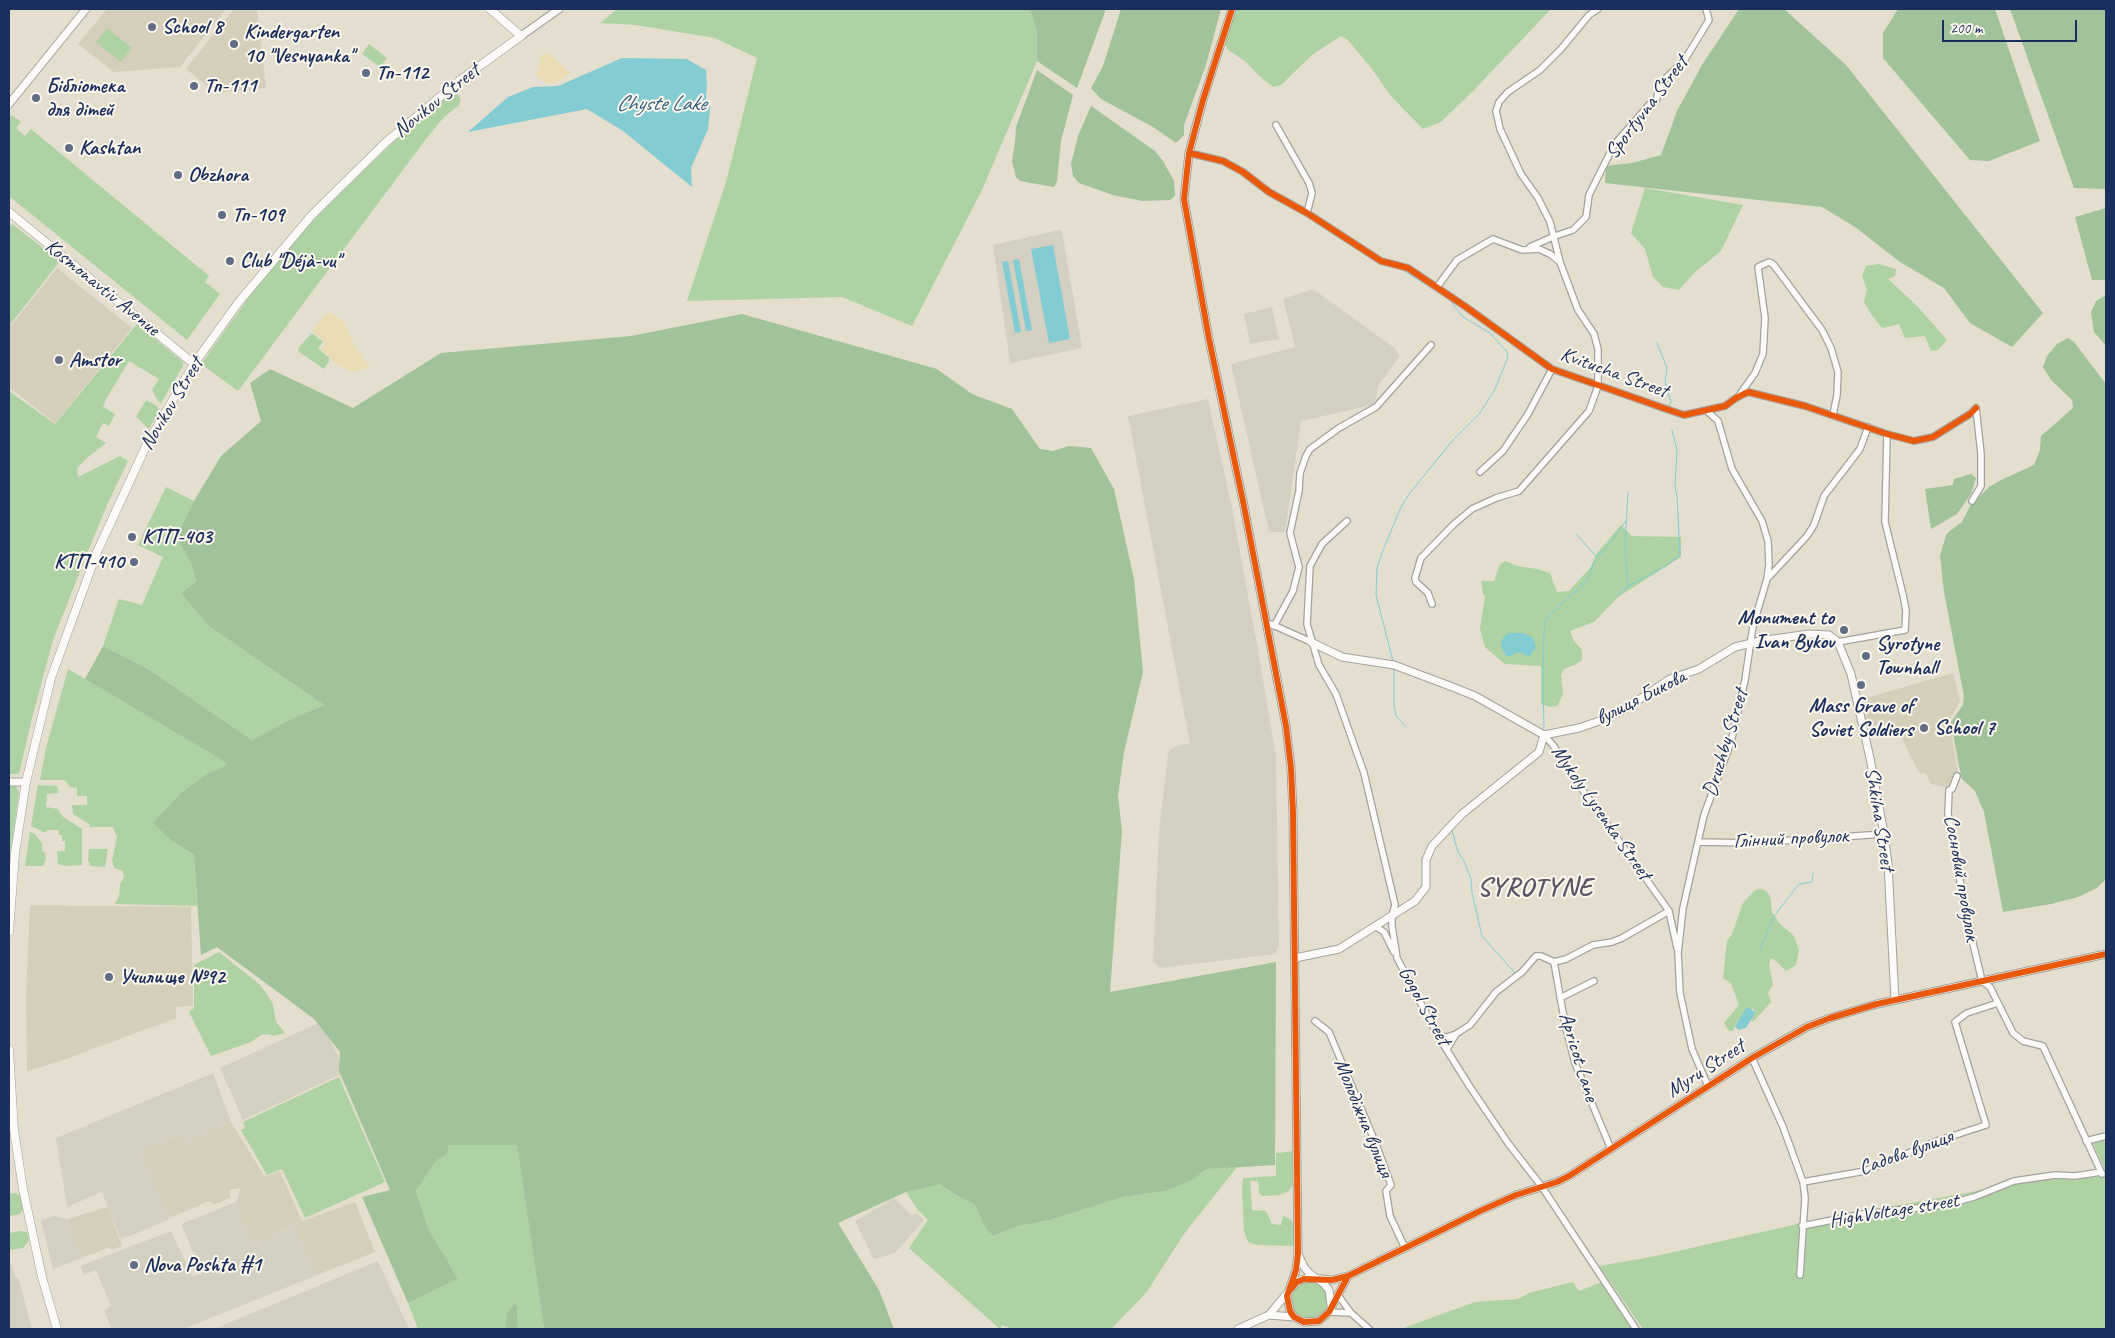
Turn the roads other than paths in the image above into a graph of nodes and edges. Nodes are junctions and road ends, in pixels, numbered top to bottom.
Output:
1 (86, 9) edge
2 (490, 9) edge
3 (559, 9) edge
4 (1232, 9) edge
5 (1598, 9) edge
6 (1706, 9) edge
7 (521, 36) junction
8 (9, 104) edge
9 (1276, 125) dead end
10 (1189, 153) junction
11 (9, 212) edge
12 (1307, 213) junction
13 (1555, 236) junction
14 (1526, 249) junction
15 (1560, 262) junction
16 (1437, 287) junction
17 (1431, 345) dead end
18 (194, 364) junction
19 (1552, 369) junction
20 (1598, 386) junction
21 (1737, 398) junction
22 (1707, 411) junction
23 (1833, 415) junction
24 (1868, 427) junction
25 (1887, 434) junction
26 (1480, 472) dead end
27 (1972, 500) dead end
28 (1347, 521) dead end
29 (1767, 579) junction
30 (1432, 604) dead end
31 (1265, 621) junction
32 (1274, 626) junction
33 (1312, 642) junction
34 (1838, 642) junction
35 (1751, 643) junction
36 (1544, 735) junction
37 (1957, 776) dead end
38 (26, 779) junction
39 (9, 782) edge
40 (1884, 834) junction
41 (1698, 842) junction
42 (11, 869) edge
43 (1669, 911) junction
44 (1392, 916) junction
45 (1375, 926) junction
46 (9, 932) edge
47 (1678, 953) junction
48 (2106, 954) edge
49 (1295, 958) junction
50 (1397, 958) junction
51 (1554, 962) junction
52 (1594, 981) dead end
53 (1982, 982) junction
54 (1560, 998) junction
55 (1895, 1000) junction
56 (1998, 1003) junction
57 (1315, 1021) dead end
58 (1456, 1034) junction
59 (1438, 1036) junction
60 (1447, 1049) junction
61 (9, 1050) edge
62 (1752, 1058) junction
63 (1708, 1086) junction
64 (2106, 1136) edge
65 (2086, 1140) junction
66 (1611, 1149) junction
67 (1803, 1182) junction
68 (1542, 1187) junction
69 (1802, 1226) junction
70 (1406, 1248) junction
71 (1298, 1253) junction
72 (1800, 1275) dead end
73 (1348, 1276) junction
74 (1319, 1280) junction
75 (1326, 1286) junction
76 (1289, 1291) junction
77 (1338, 1295) junction
78 (1330, 1309) junction
79 (1351, 1313) junction
80 (1269, 1315) junction
81 (1294, 1317) junction
82 (57, 1329) edge
83 (1238, 1329) edge
84 (1369, 1329) edge
85 (1636, 1329) edge

1 - 8 street
2 - 7 main road
3 - 7 street, Novikov Street
4 - 10 street
5 - 13 street, Kvitucha Street
6 - 13 street, Sportyvna Street
7 - 18 main road, Novikov Street
9 - 12 street
10 - 12 street, Kvitucha Street
10 - 31 street
11 - 18 main road, Kosmonavtiv Avenue
12 - 16 street, Kvitucha Street
13 - 14 street
13 - 15 street, Kvitucha Street
14 - 15 street
14 - 16 street
15 - 20 street, Kvitucha Street
16 - 19 street, Kvitucha Street
17 - 32 street
18 - 38 main road, Novikov Street
19 - 20 street, Kvitucha Street
19 - 26 street
20 - 22 street, Kvitucha Street
20 - 30 street
21 - 22 street, Kvitucha Street
21 - 23 street, Kvitucha Street
21 - 23 street
22 - 29 street, Druzhby Street
23 - 24 street, Kvitucha Street
24 - 25 street, Kvitucha Street
24 - 29 street
25 - 27 street, Kvitucha Street
25 - 34 street, вулиця Бикова
28 - 33 street, Gogol Street
29 - 35 street, Druzhby Street
31 - 32 street
31 - 49 street
32 - 33 street
33 - 36 street
33 - 44 street, Gogol Street
34 - 35 street, вулиця Бикова
34 - 40 street, Shkilna Street
35 - 36 street, вулиця Бикова
35 - 41 street, Druzhby Street
36 - 43 street, Mykoly Lysenka Street
36 - 44 street, Mykoly Lysenka Street
37 - 53 street, Сосновий провулок
38 - 39 street
38 - 42 main road, Novikov Street
40 - 41 street, Глінний провулок
40 - 55 street, Shkilna Street
41 - 47 street, Druzhby Street
42 - 46 main road, Novikov Street
43 - 47 street, Mykoly Lysenka Street
43 - 51 street
44 - 45 street, Mykoly Lysenka Street
44 - 50 street, Gogol Street
45 - 49 street, Mykoly Lysenka Street
45 - 50 street
47 - 63 street, Druzhby Street
48 - 53 street, Myru Street
49 - 71 street
50 - 59 street, Gogol Street
51 - 54 street, Apricot Lane
51 - 58 street
52 - 54 street
53 - 55 street, Myru Street
53 - 56 street
54 - 66 street, Apricot Lane
55 - 62 street, Myru Street
56 - 65 street
56 - 67 street, Садова вулиця
57 - 70 street, Молодіжна вулиця
58 - 59 street
58 - 60 street
59 - 60 street, Gogol Street
60 - 68 street, Gogol Street
61 - 82 main road
62 - 63 street, Myru Street
62 - 67 street
63 - 66 street, Myru Street
64 - 65 street
65 - 69 street, HighVoltage street
66 - 68 street, Myru Street
67 - 69 street
68 - 70 street, Myru Street
68 - 85 street, Gogol Street
69 - 72 street
70 - 73 street, Myru Street
71 - 74 street
71 - 76 street
73 - 74 street, Myru Street
73 - 77 street
74 - 75 street
74 - 76 street
75 - 77 street
75 - 78 street
76 - 80 street
76 - 81 street
77 - 78 street
77 - 79 street
78 - 79 street
78 - 81 street
79 - 84 street
80 - 81 street
80 - 83 street

